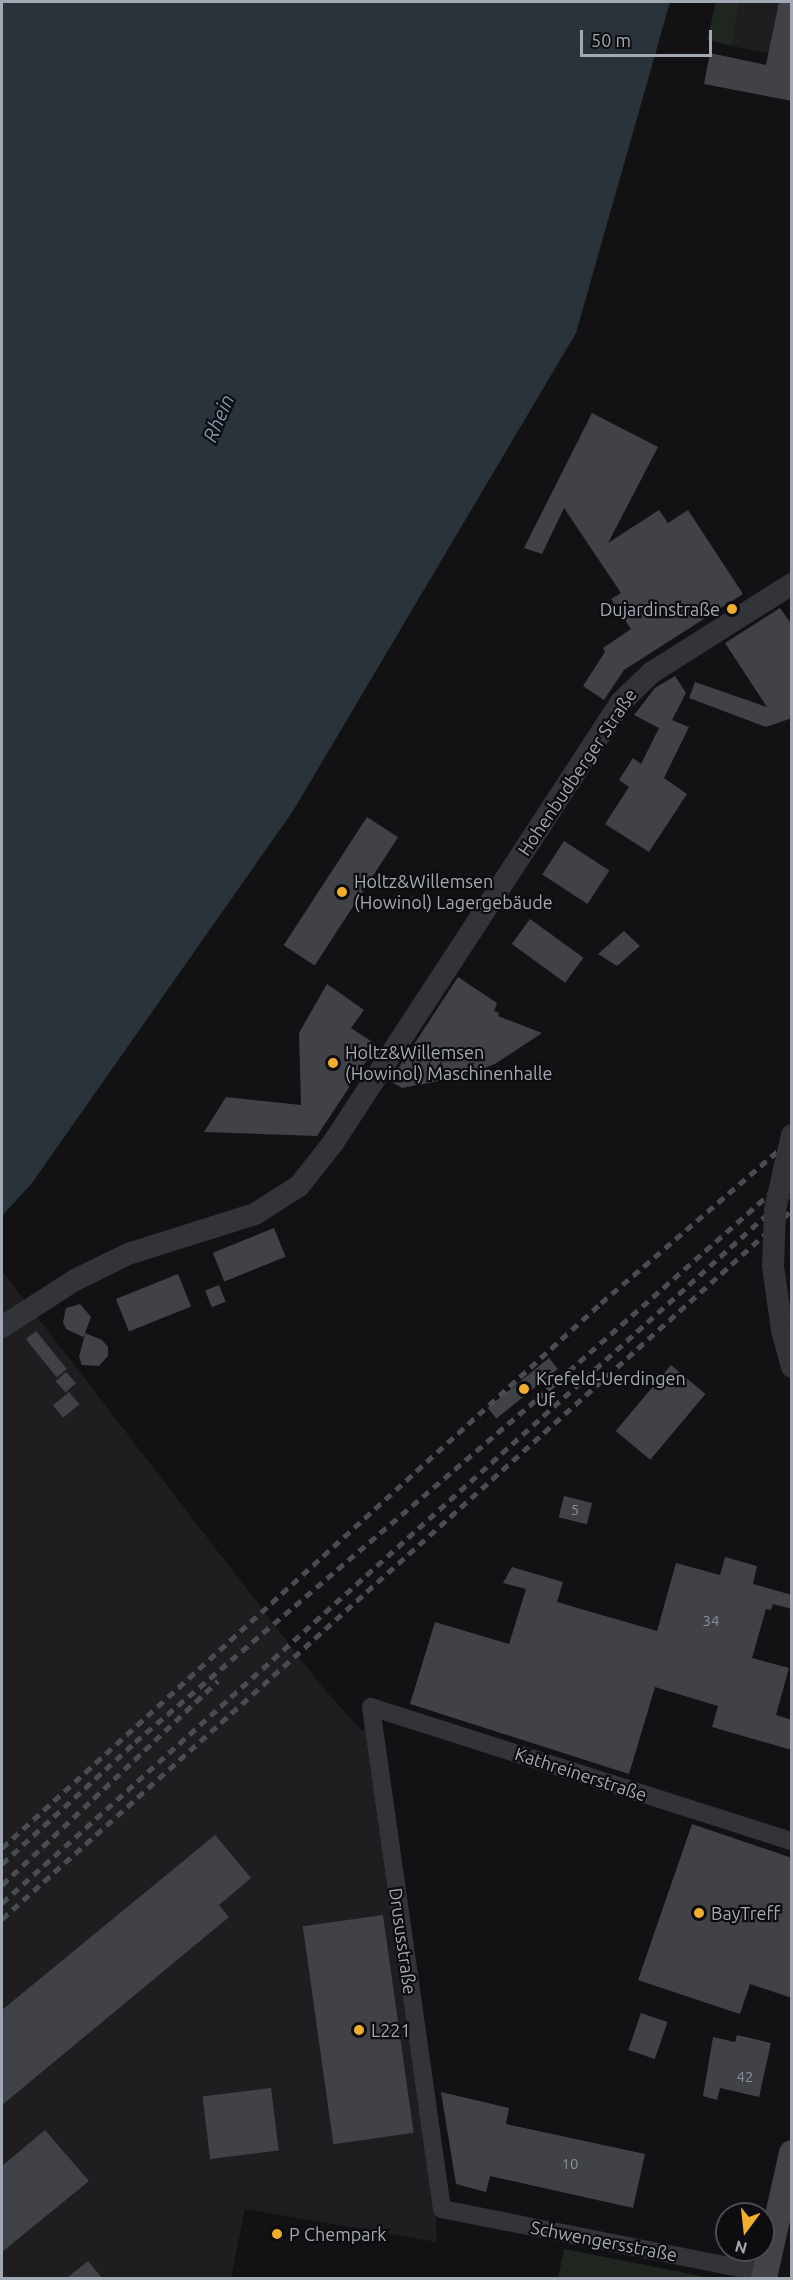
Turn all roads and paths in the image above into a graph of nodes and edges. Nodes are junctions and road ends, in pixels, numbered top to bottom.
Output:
1 (792, 584) edge
2 (792, 1135) edge
3 (2, 1327) edge
4 (792, 1368) edge
5 (371, 1707) joint
6 (792, 1841) edge
7 (792, 2152) edge
8 (442, 2210) joint
9 (764, 2276) edge

1 - 3 street, Hohenbudberger Straße
2 - 4 street, bridge
5 - 6 street, Kathreinerstraße
5 - 8 street, Drususstraße
7 - 9 main road
8 - 9 street, Schwengersstraße

